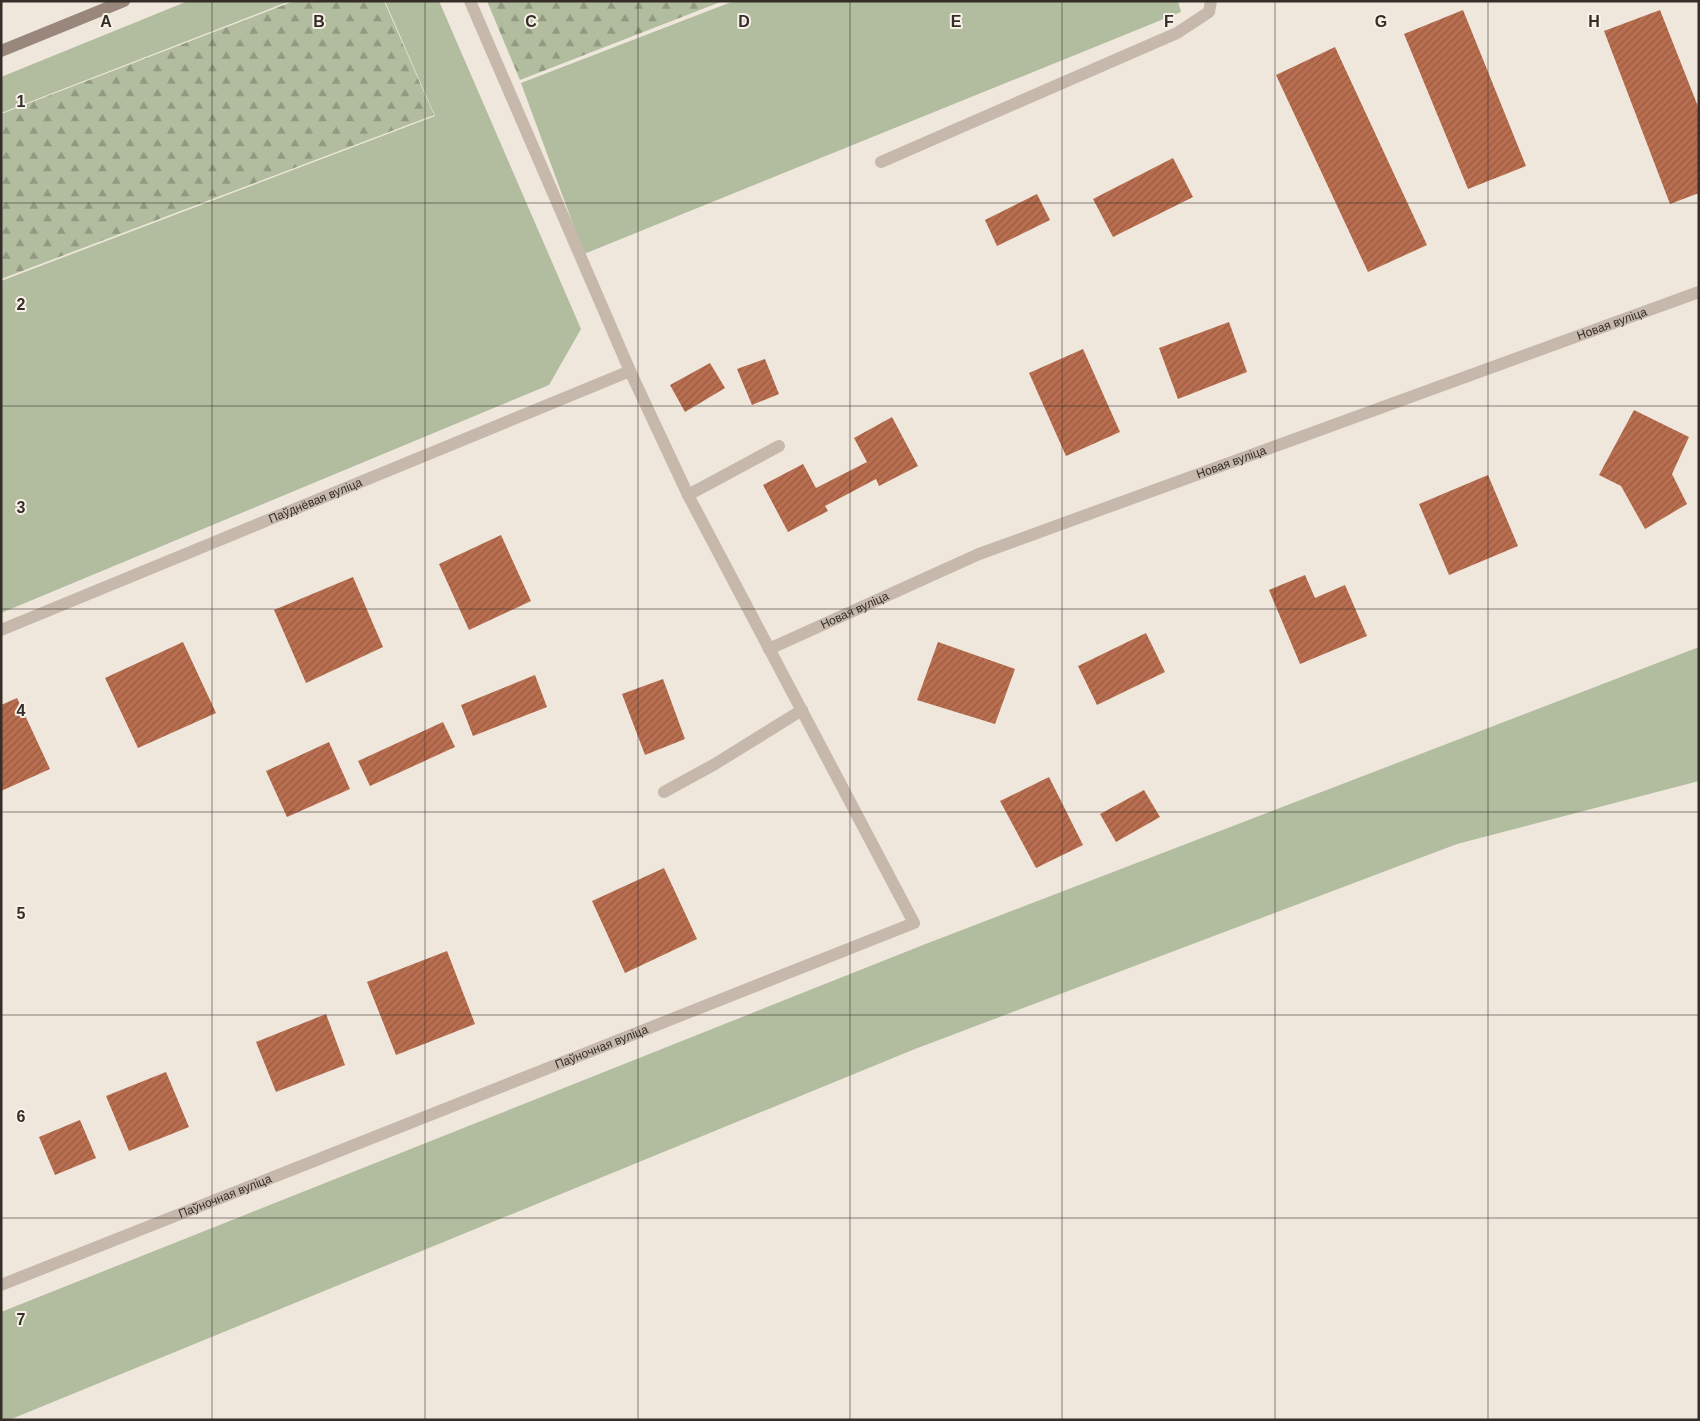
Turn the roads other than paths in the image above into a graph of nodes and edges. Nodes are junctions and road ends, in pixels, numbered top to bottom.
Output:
1 (124, 1) edge
2 (470, 1) edge
3 (1211, 1) edge
4 (1, 51) edge
5 (881, 162) dead end
6 (1699, 292) edge
7 (630, 371) junction
8 (779, 446) dead end
9 (688, 496) junction
10 (1, 630) edge
11 (769, 649) junction
12 (802, 710) junction
13 (664, 792) dead end
14 (1, 1286) edge

1 - 4 main road
2 - 7 street, Паўночная вуліца
3 - 5 street
6 - 11 street, Новая вуліца
7 - 9 street, Паўночная вуліца
7 - 10 street, Паўднёвая вуліца
8 - 9 street
9 - 11 street, Паўночная вуліца
11 - 12 street, Паўночная вуліца
12 - 13 street
12 - 14 street, Паўночная вуліца

